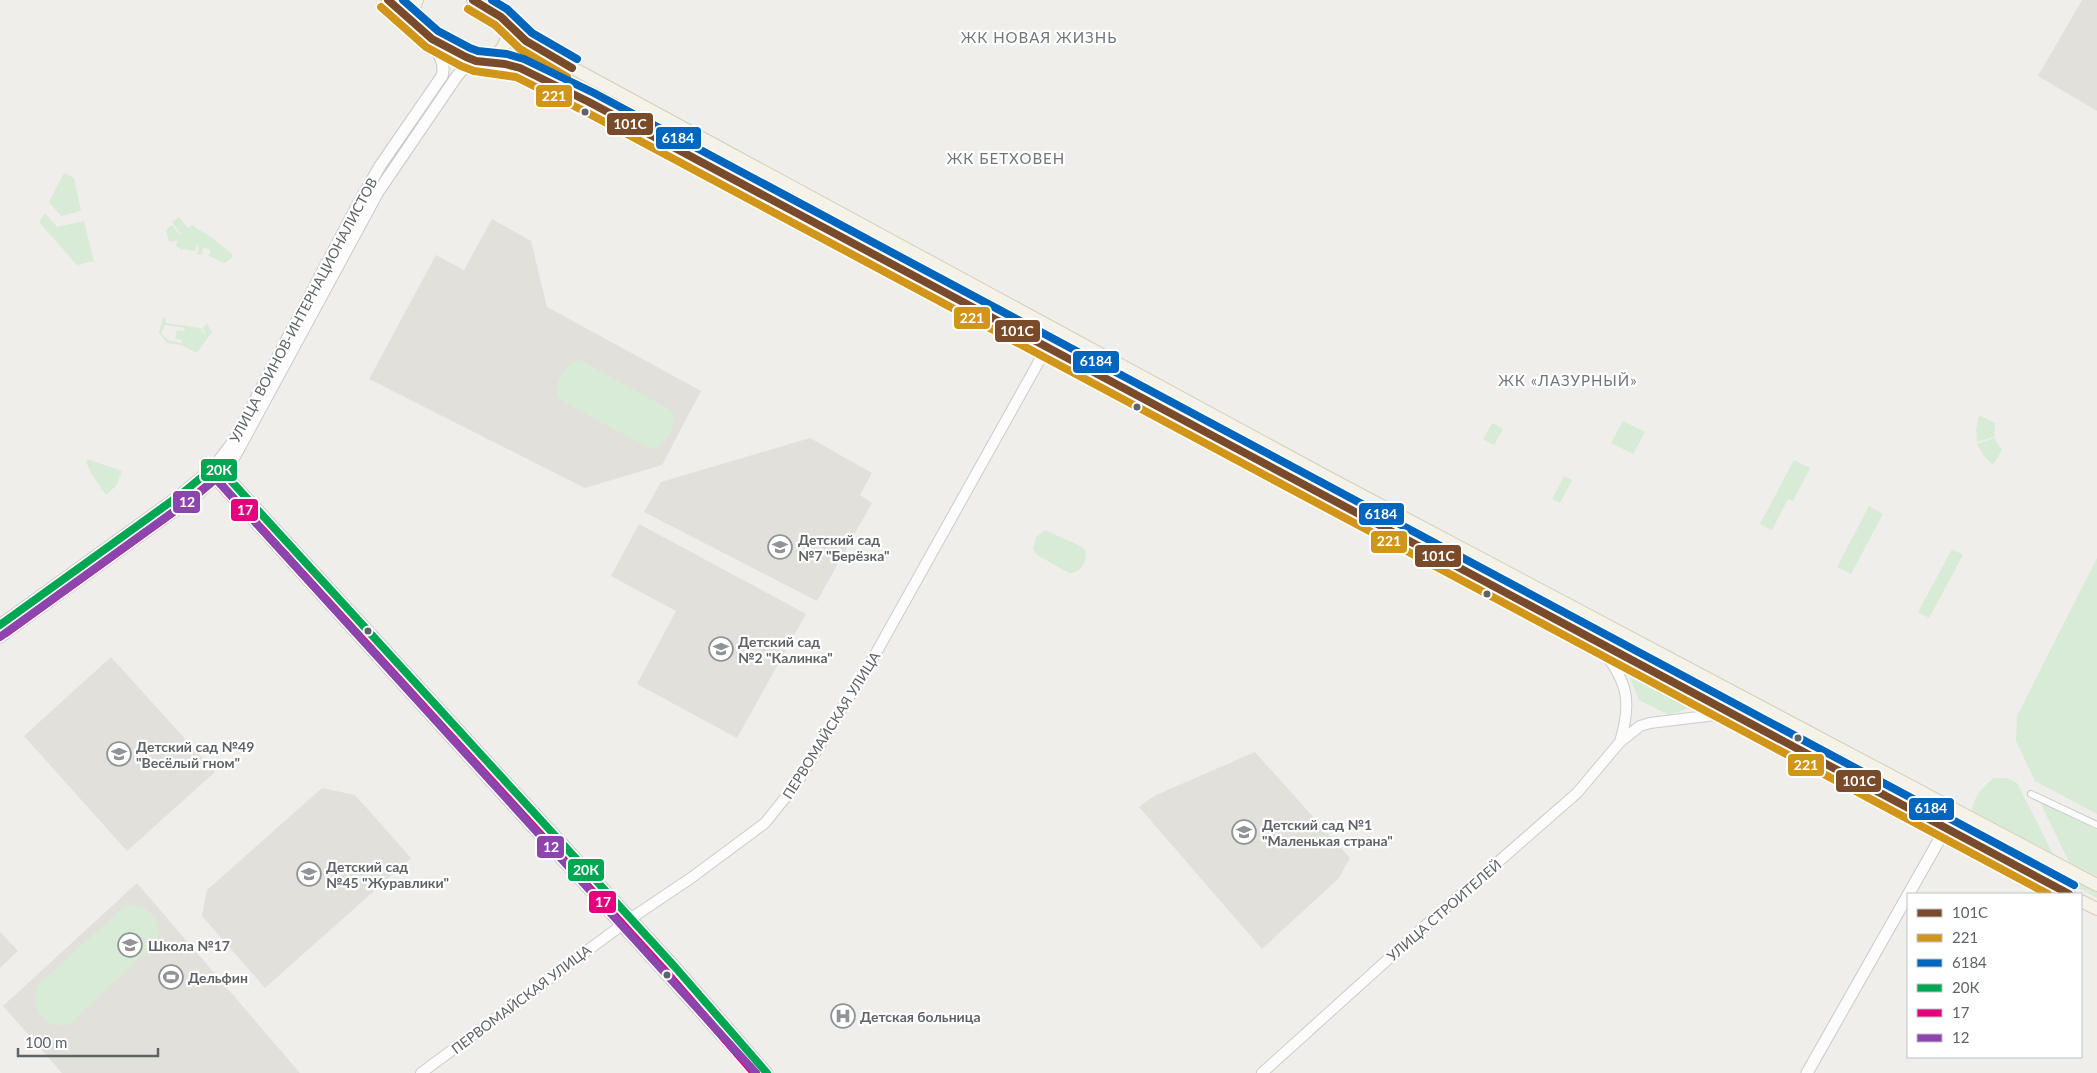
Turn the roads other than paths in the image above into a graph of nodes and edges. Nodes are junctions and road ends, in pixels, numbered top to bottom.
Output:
1 (388, 0) edge
2 (417, 0) edge
3 (473, 0) edge
4 (507, 25) junction
5 (417, 26) junction
6 (481, 61) junction
7 (805, 194) junction
8 (795, 213) junction
9 (324, 278) junction
10 (1056, 331) junction
11 (1047, 347) junction
12 (218, 473) junction
13 (1329, 478) junction
14 (1320, 494) junction
15 (116, 547) junction
16 (0, 625) edge
17 (0, 637) edge
18 (1598, 642) junction
19 (1731, 714) junction
20 (1620, 742) junction
21 (1849, 753) junction
22 (1839, 771) junction
23 (2031, 794) dead end
24 (1956, 810) junction
25 (2097, 825) edge
26 (1946, 828) junction
27 (2097, 885) edge
28 (1909, 893) edge
29 (2067, 893) edge
30 (1907, 897) edge
31 (2082, 902) edge
32 (2097, 909) edge
33 (626, 922) junction
34 (421, 1073) edge
35 (756, 1073) edge
36 (767, 1073) edge
37 (1262, 1073) edge
38 (1807, 1073) edge

1 - 5 main road
2 - 5 main road
3 - 4 main road
4 - 6 main road
4 - 7 main road
5 - 6 main road
5 - 9 main road, УЛИЦА ВОИНОВ-ИНТЕРНАЦИОНАЛИСТОВ
6 - 8 main road
6 - 9 main road, УЛИЦА ВОИНОВ-ИНТЕРНАЦИОНАЛИСТОВ
7 - 8 main road
7 - 10 main road
8 - 11 main road
9 - 12 main road, УЛИЦА ВОИНОВ-ИНТЕРНАЦИОНАЛИСТОВ
10 - 11 main road, ПЕРВОМАЙСКАЯ УЛИЦА
10 - 13 main road
11 - 14 main road
11 - 33 street, ПЕРВОМАЙСКАЯ УЛИЦА
12 - 15 main road, УЛИЦА ВОИНОВ-ИНТЕРНАЦИОНАЛИСТОВ
12 - 33 main road
13 - 14 main road
13 - 21 main road
14 - 18 main road
15 - 16 main road, УЛИЦА ВОИНОВ-ИНТЕРНАЦИОНАЛИСТОВ
15 - 17 main road, УЛИЦА ВОИНОВ-ИНТЕРНАЦИОНАЛИСТОВ
18 - 19 main road
18 - 20 street, УЛИЦА СТРОИТЕЛЕЙ
19 - 20 street, УЛИЦА СТРОИТЕЛЕЙ
19 - 22 main road
20 - 37 street, УЛИЦА СТРОИТЕЛЕЙ
21 - 22 main road
21 - 24 main road
22 - 26 main road
23 - 25 street
24 - 26 main road
24 - 27 main road
26 - 28 main road
26 - 29 main road
30 - 38 main road
31 - 32 main road
33 - 34 street, ПЕРВОМАЙСКАЯ УЛИЦА
33 - 35 main road
33 - 36 main road

